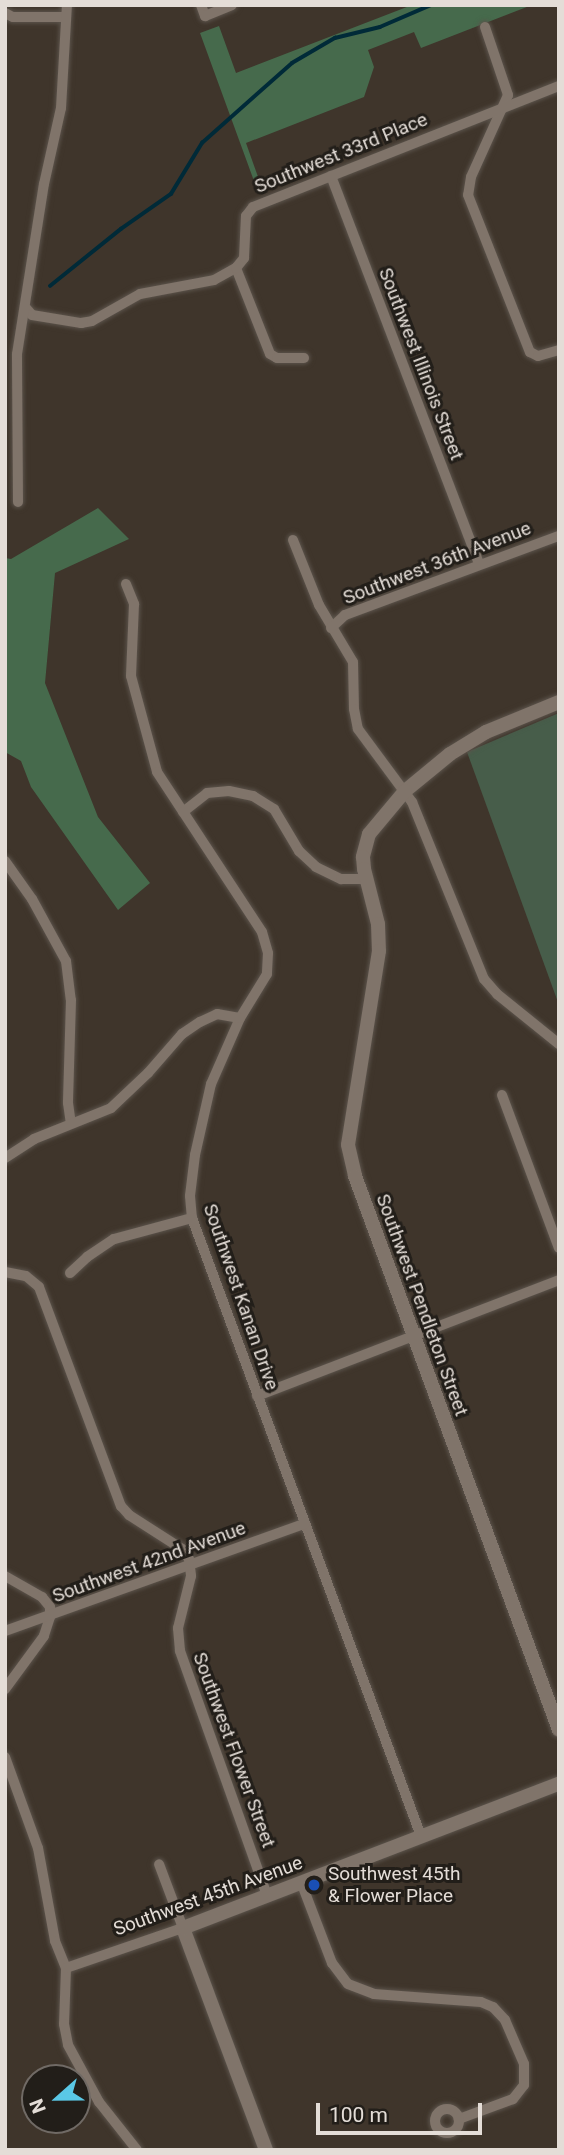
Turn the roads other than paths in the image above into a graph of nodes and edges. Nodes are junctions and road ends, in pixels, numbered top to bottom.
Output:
1 (232, 5) edge
2 (203, 10) edge
3 (66, 11) edge
4 (5, 13) edge
5 (485, 27) dead end
6 (559, 86) edge
7 (503, 107) junction
8 (331, 176) junction
9 (236, 268) junction
10 (26, 308) junction
11 (559, 350) edge
12 (304, 358) dead end
13 (18, 502) dead end
14 (559, 536) edge
15 (293, 540) dead end
16 (479, 564) junction
17 (126, 584) dead end
18 (331, 628) junction
19 (559, 702) edge
20 (405, 791) junction
21 (183, 812) junction
22 (5, 861) edge
23 (366, 879) junction
24 (240, 1018) junction
25 (559, 1044) edge
26 (502, 1095) dead end
27 (71, 1124) junction
28 (5, 1158) edge
29 (192, 1218) junction
30 (559, 1248) edge
31 (5, 1272) edge
32 (70, 1273) dead end
33 (559, 1280) edge
34 (413, 1337) junction
35 (257, 1396) junction
36 (304, 1524) junction
37 (190, 1565) junction
38 (5, 1576) edge
39 (50, 1617) junction
40 (5, 1631) edge
41 (5, 1689) edge
42 (559, 1730) edge
43 (5, 1757) edge
44 (559, 1784) edge
45 (421, 1836) junction
46 (159, 1864) dead end
47 (301, 1882) junction
48 (267, 1895) junction
49 (183, 1928) junction
50 (66, 1968) junction
51 (459, 2119) dead end
52 (137, 2150) edge
53 (266, 2150) edge

1 - 2 street
3 - 4 street
3 - 10 street
5 - 7 street
6 - 7 street, Southwest 33rd Place
7 - 8 street, Southwest 33rd Place
7 - 11 street
8 - 9 street, Southwest 33rd Place
8 - 16 street, Southwest Illinois Street
9 - 10 street
9 - 12 street
10 - 13 street
14 - 16 street, Southwest 36th Avenue
15 - 18 street
16 - 18 street, Southwest 36th Avenue
17 - 21 street, Southwest Kanan Drive
18 - 20 street
19 - 20 street, Southwest Pendleton Street
20 - 23 street, Southwest Pendleton Street
20 - 25 street
21 - 23 street
21 - 24 street, Southwest Kanan Drive
22 - 27 street
23 - 34 street, Southwest Pendleton Street
24 - 27 street
24 - 29 street, Southwest Kanan Drive
26 - 30 street
27 - 28 street
29 - 32 street
29 - 35 street, Southwest Kanan Drive
31 - 37 street
33 - 34 street
34 - 35 street
34 - 42 street, Southwest Pendleton Street
35 - 36 street, Southwest Kanan Drive
36 - 37 street, Southwest 42nd Avenue
36 - 45 street, Southwest Kanan Drive
37 - 39 street, Southwest 42nd Avenue
37 - 48 street, Southwest Flower Street
38 - 39 street
39 - 40 street, Southwest 42nd Avenue
39 - 41 street
43 - 50 street
44 - 45 street, Southwest 45th Avenue
45 - 47 street, Southwest 45th Avenue
46 - 49 street
47 - 48 street, Southwest 45th Avenue
47 - 51 street
48 - 49 street, Southwest 45th Avenue
49 - 50 street, Southwest 45th Avenue
49 - 53 street
50 - 52 street

